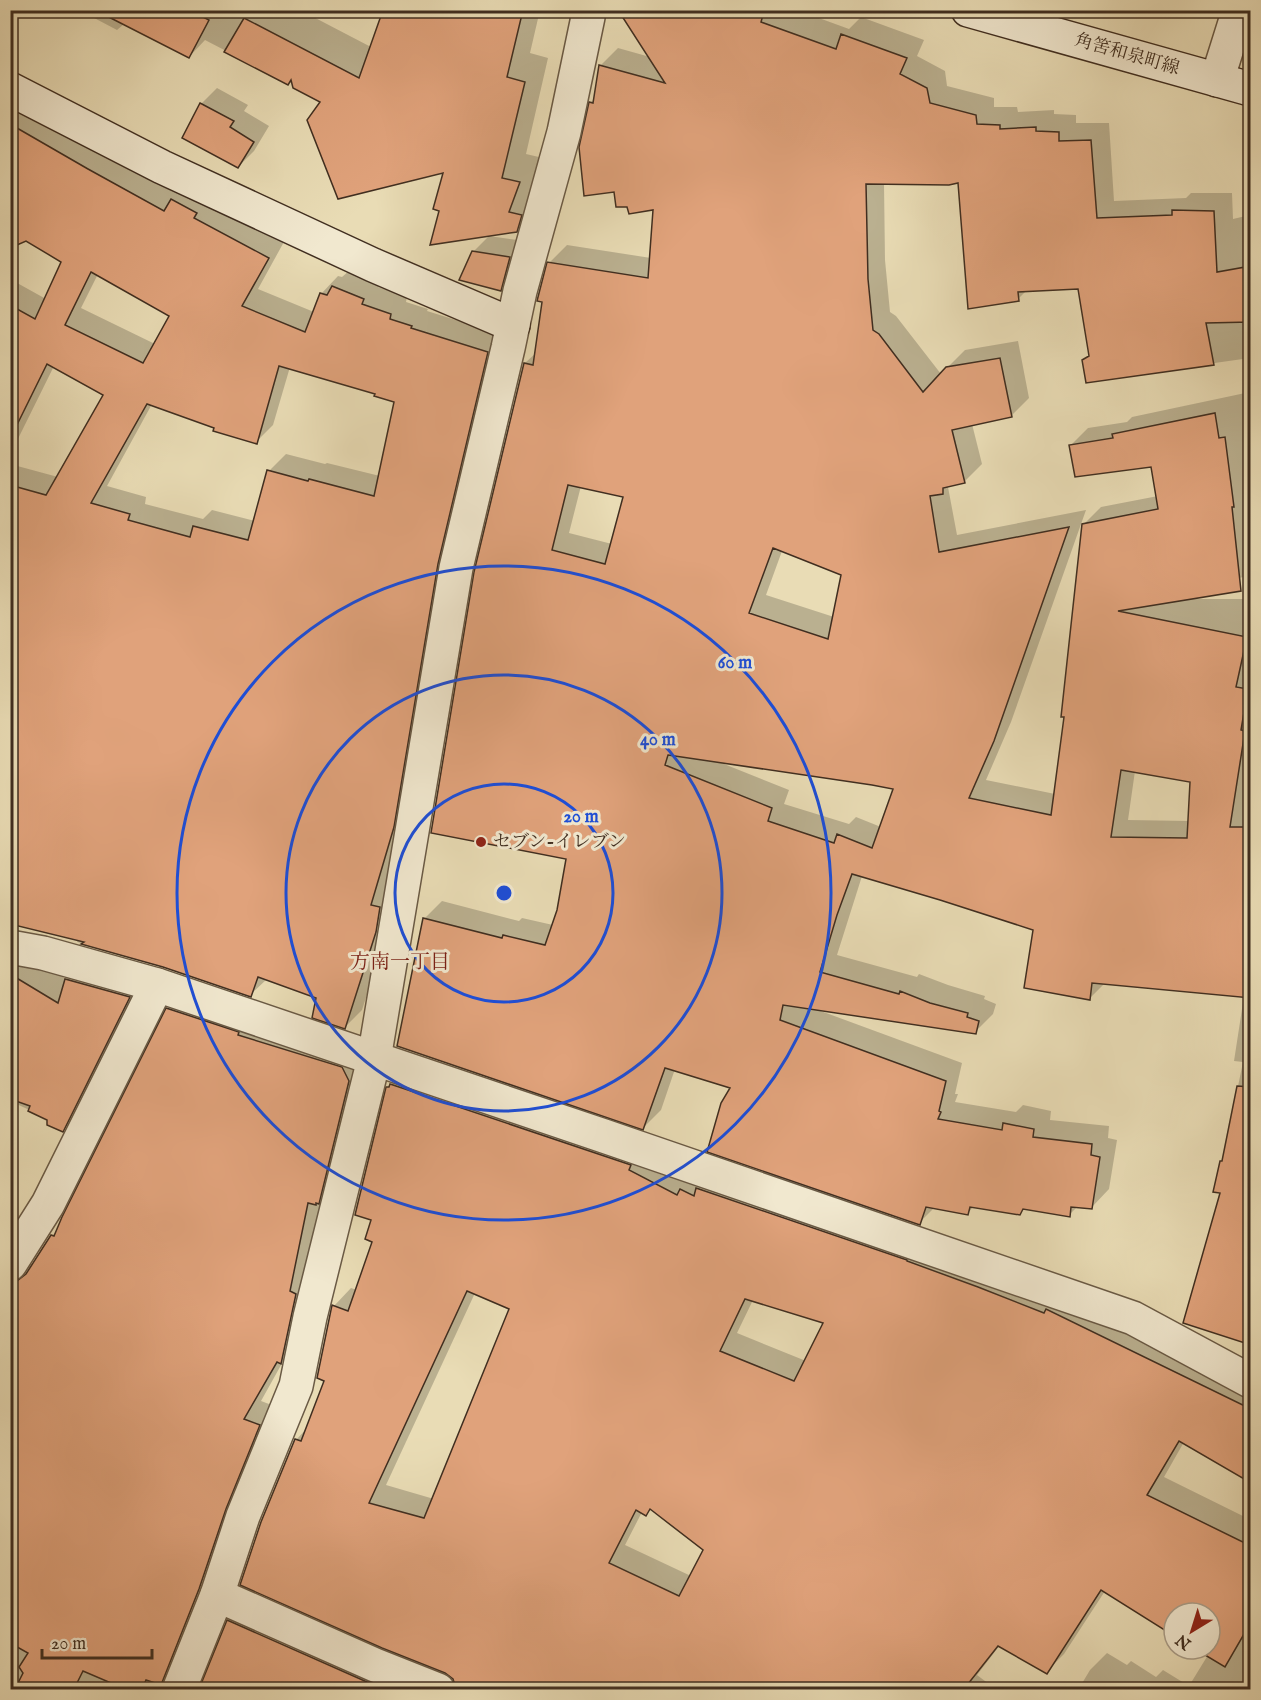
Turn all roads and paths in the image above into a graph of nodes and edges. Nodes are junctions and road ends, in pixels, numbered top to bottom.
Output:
1 (585, 10) edge
2 (968, 10) edge
3 (1239, 10) edge
4 (1217, 80) junction
5 (10, 89) edge
6 (1251, 89) edge
7 (513, 325) junction
8 (10, 947) edge
9 (157, 985) junction
10 (374, 1059) junction
11 (10, 1264) edge
12 (1251, 1381) edge
13 (217, 1594) junction
14 (179, 1689) edge
15 (438, 1689) edge

1 - 7 street
2 - 4 street, 角筈和泉町線
3 - 4 street
4 - 6 street, 角筈和泉町線
5 - 7 street
7 - 10 street
8 - 9 street
9 - 10 street
9 - 11 street
10 - 12 street
10 - 13 street
13 - 14 street
13 - 15 street

